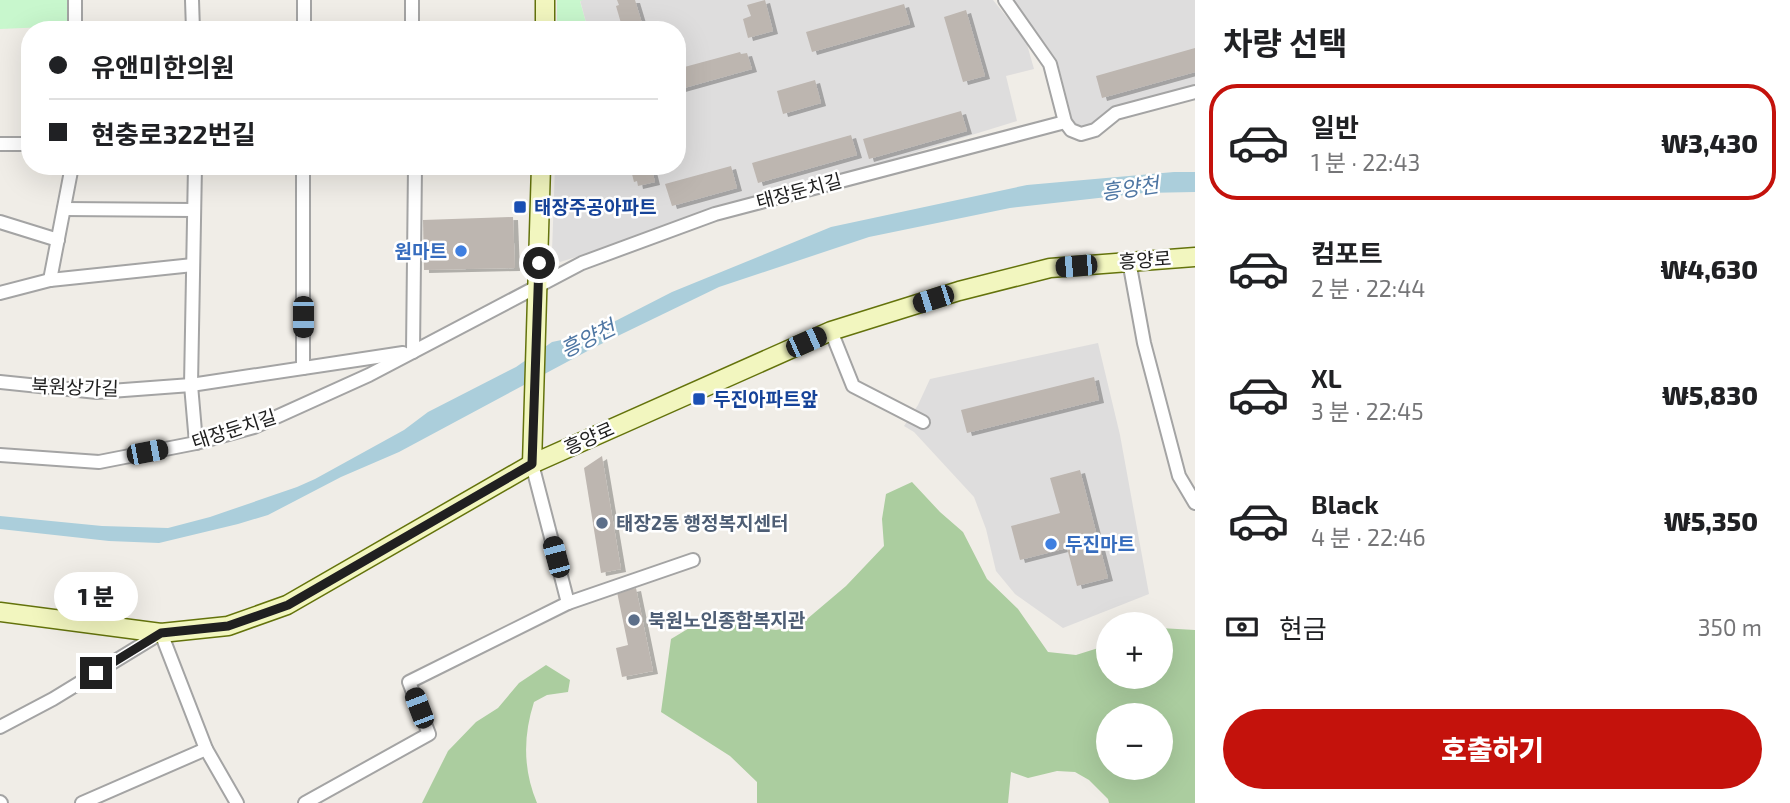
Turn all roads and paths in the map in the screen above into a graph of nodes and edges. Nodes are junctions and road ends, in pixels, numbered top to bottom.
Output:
1 (75, 0) edge
2 (192, 0) edge
3 (304, 0) edge
4 (412, 0) edge
5 (545, 0) edge
6 (1005, 0) edge
7 (75, 21) edge
8 (193, 21) edge
9 (304, 21) edge
10 (412, 21) edge
11 (545, 21) edge
12 (1195, 92) edge
13 (1065, 122) junction
14 (0, 144) edge
15 (21, 145) edge
16 (70, 175) edge
17 (195, 175) edge
18 (303, 175) edge
19 (415, 175) edge
20 (541, 175) edge
21 (64, 209) junction
22 (194, 210) junction
23 (0, 222) edge
24 (58, 240) junction
25 (1195, 257) edge
26 (1129, 261) junction
27 (193, 265) junction
28 (50, 280) junction
29 (0, 293) edge
30 (538, 294) junction
31 (831, 331) junction
32 (413, 352) junction
33 (303, 368) junction
34 (0, 382) edge
35 (191, 385) junction
36 (923, 422) dead end
37 (196, 443) junction
38 (0, 455) edge
39 (532, 464) junction
40 (1195, 503) edge
41 (693, 560) dead end
42 (568, 603) junction
43 (0, 612) edge
44 (161, 633) junction
45 (0, 727) edge
46 (206, 749) junction
47 (82, 803) edge
48 (237, 803) edge
49 (305, 803) edge

1 - 7 street
2 - 8 street
3 - 9 street
4 - 10 street
5 - 11 street
6 - 13 street
12 - 13 street, 태장둔치길
13 - 30 street, 태장둔치길
14 - 15 street
16 - 21 street
17 - 22 street
18 - 33 street
19 - 32 street
20 - 30 street
21 - 22 street
21 - 24 street
22 - 27 street
23 - 24 street
24 - 28 street
25 - 26 street, 흥양로
26 - 31 street, 흥양로
26 - 40 street
27 - 28 street
27 - 35 street
28 - 29 street
30 - 32 street, 태장둔치길
30 - 39 street
31 - 36 street
31 - 39 street, 흥양로
32 - 33 street, 북원상가길
32 - 37 street, 태장둔치길
33 - 35 street, 북원상가길
34 - 35 street, 북원상가길
35 - 37 street
37 - 38 street, 태장둔치길
39 - 42 street
39 - 44 street, 흥양로
41 - 42 street
42 - 49 street
43 - 44 street, 흥양로
44 - 45 street
44 - 46 street
46 - 47 street
46 - 48 street

